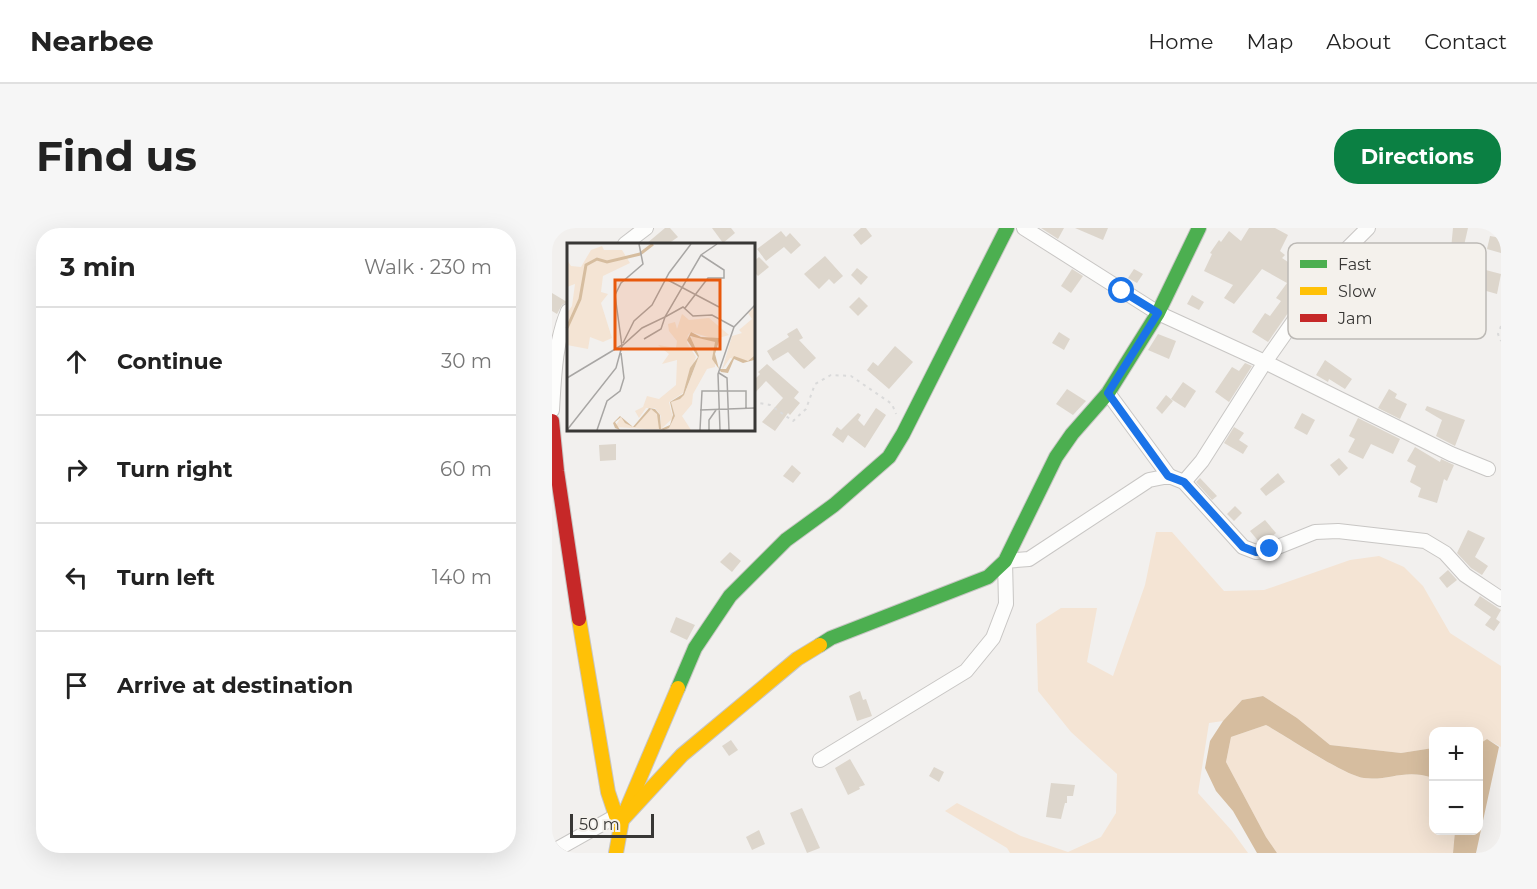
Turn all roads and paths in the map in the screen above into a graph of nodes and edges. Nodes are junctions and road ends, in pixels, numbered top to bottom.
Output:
1 (646, 228) edge
2 (1007, 228) edge
3 (1024, 228) edge
4 (1199, 228) edge
5 (1368, 228) edge
6 (626, 243) edge
7 (1353, 243) edge
8 (567, 313) edge
9 (1158, 313) junction
10 (1501, 326) edge
11 (1288, 329) edge
12 (1501, 341) edge
13 (1265, 362) junction
14 (1108, 393) junction
15 (754, 402) edge
16 (552, 411) edge
17 (896, 414) dead end
18 (552, 421) edge
19 (1488, 469) dead end
20 (1168, 476) junction
21 (1184, 482) junction
22 (1005, 561) junction
23 (1501, 599) edge
24 (820, 760) dead end
25 (619, 818) junction
26 (552, 852) edge
27 (616, 853) edge

1 - 6 street
2 - 25 street
3 - 9 street
4 - 9 street
5 - 7 street
8 - 16 street
9 - 13 street
9 - 14 street
10 - 12 path
11 - 13 street
13 - 19 street
13 - 21 street
14 - 20 street
14 - 22 street
15 - 17 path
18 - 25 street
20 - 21 street
20 - 22 street
21 - 23 street
22 - 24 street
22 - 25 street
25 - 26 street
25 - 27 street

